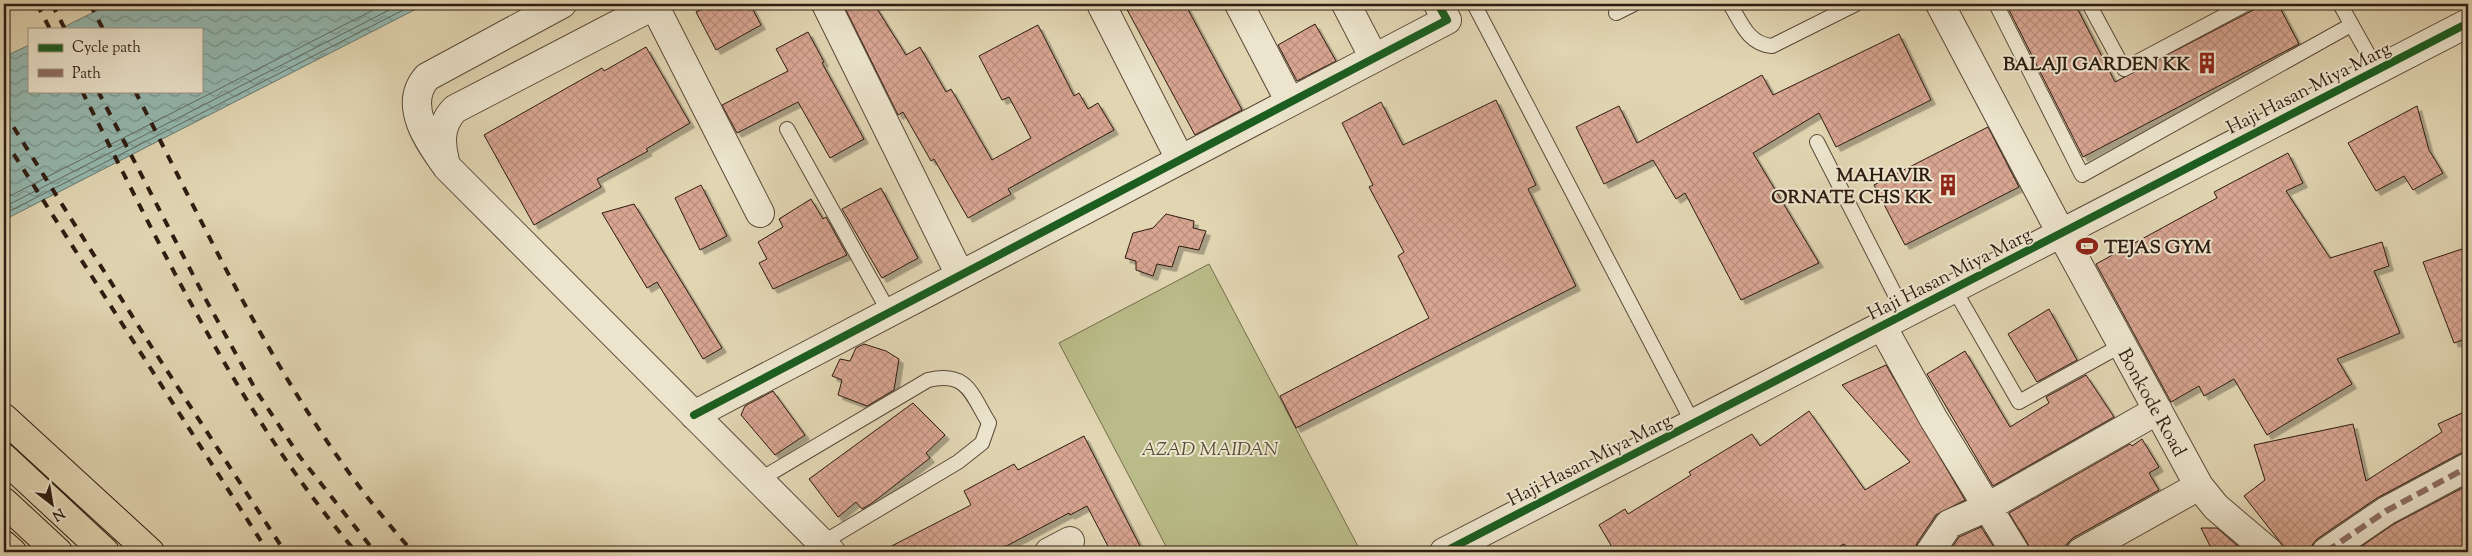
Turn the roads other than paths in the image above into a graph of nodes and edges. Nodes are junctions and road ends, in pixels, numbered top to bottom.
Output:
1 (562, 4) edge
2 (655, 4) edge
3 (826, 4) edge
4 (1101, 4) edge
5 (1239, 4) edge
6 (1346, 4) edge
7 (1438, 4) edge
8 (1474, 4) edge
9 (1634, 4) edge
10 (1730, 4) edge
11 (1856, 4) edge
12 (1940, 4) edge
13 (1996, 4) edge
14 (2088, 4) edge
15 (2246, 4) edge
16 (2340, 4) edge
17 (1616, 13) dead end
18 (2468, 23) edge
19 (2351, 25) junction
20 (1374, 58) junction
21 (2377, 70) junction
22 (1290, 102) junction
23 (787, 129) dead end
24 (1817, 142) dead end
25 (1180, 160) junction
26 (447, 167) junction
27 (760, 214) dead end
28 (2061, 233) junction
29 (960, 275) junction
30 (1954, 289) junction
31 (890, 312) junction
32 (1894, 320) junction
33 (2122, 345) junction
34 (2158, 410) junction
35 (694, 415) junction
36 (4, 418) edge
37 (1693, 423) junction
38 (4, 458) edge
39 (2468, 467) edge
40 (759, 480) junction
41 (2199, 486) junction
42 (4, 502) edge
43 (1986, 508) junction
44 (4, 545) edge
45 (826, 548) edge
46 (12, 552) edge
47 (58, 552) edge
48 (105, 552) edge
49 (150, 552) edge
50 (1444, 552) edge
51 (1930, 552) edge
52 (2015, 552) edge
53 (2081, 552) edge
54 (2268, 552) edge
55 (2326, 552) edge

1 - 26 street
2 - 26 street
2 - 27 street
3 - 29 street
4 - 25 street
5 - 22 street
6 - 20 street
7 - 20 street
8 - 37 lane
9 - 17 lane
10 - 11 lane
12 - 28 street, Bonkode Road
13 - 19 lane
14 - 15 lane
16 - 19 lane
18 - 21 street, Haji Hasan Miya Marg
19 - 21 lane
20 - 22 street
21 - 28 street, Haji Hasan Miya Marg
22 - 25 street
23 - 31 lane
24 - 32 lane
25 - 29 street
26 - 35 street
28 - 30 street, Haji Hasan Miya Marg
28 - 33 street, Bonkode Road
29 - 31 street
30 - 32 street, Haji Hasan Miya Marg
30 - 33 lane
31 - 35 street
32 - 37 street, Haji Hasan Miya Marg
32 - 43 street
33 - 34 street, Bonkode Road
34 - 41 street, Bonkode Road
34 - 43 street
35 - 40 street
36 - 49 main road
37 - 50 street, Haji Hasan Miya Marg
38 - 48 main road
39 - 55 street
40 - 45 street
40 - 45 lane
41 - 53 street
41 - 54 street, Bonkode Road
42 - 47 main road
43 - 51 street
43 - 52 street
44 - 46 main road

